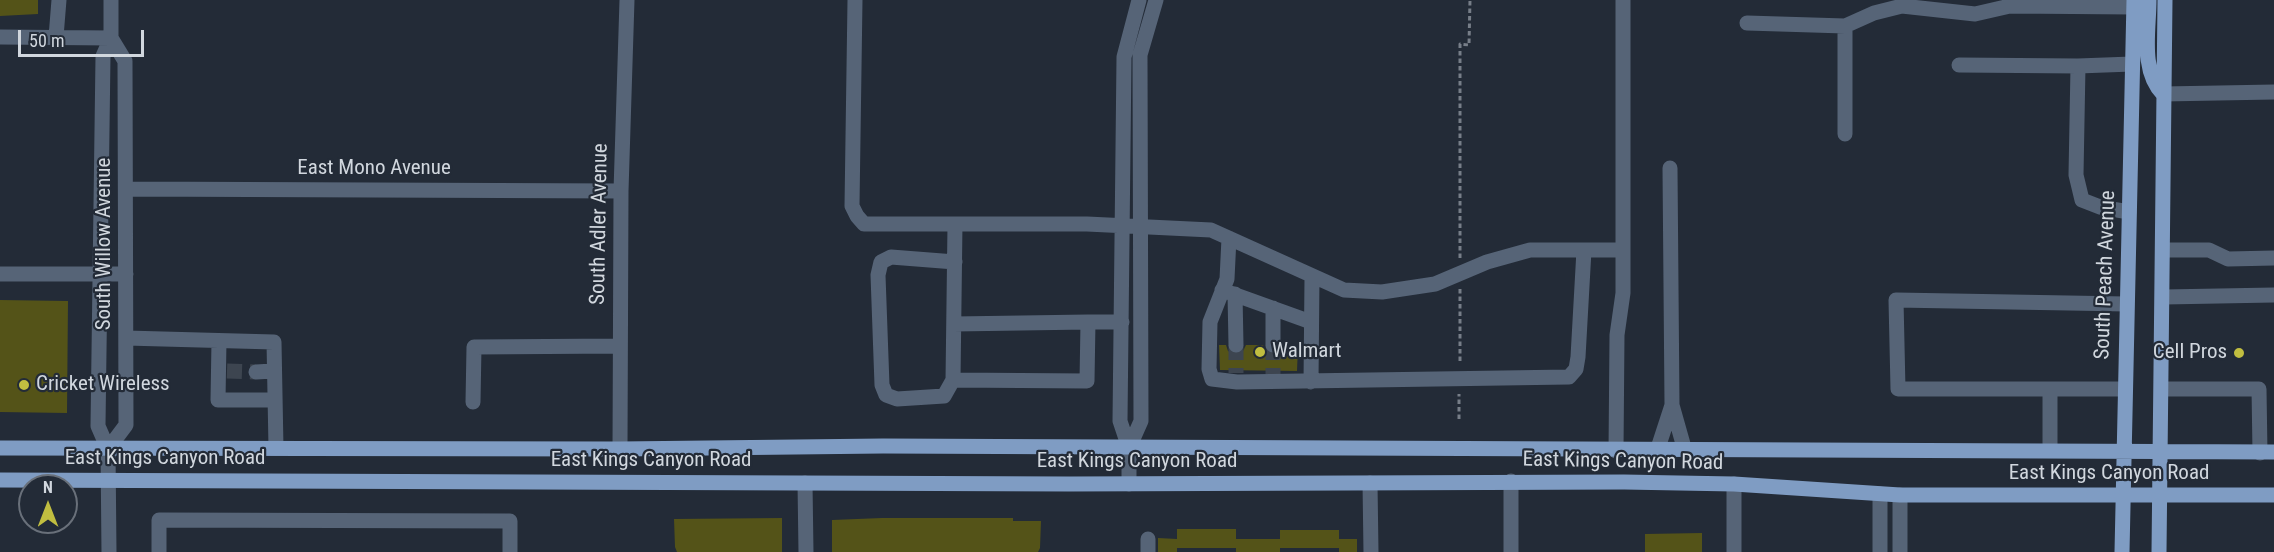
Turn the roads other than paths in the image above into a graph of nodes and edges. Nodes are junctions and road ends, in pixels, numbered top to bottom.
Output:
1 (59, 0) edge
2 (111, 0) edge
3 (627, 0) edge
4 (855, 0) edge
5 (1139, 0) edge
6 (1155, 0) edge
7 (1623, 0) edge
8 (2149, 0) edge
9 (2165, 0) edge
10 (2134, 3) edge
11 (1747, 23) dead end
12 (1845, 26) junction
13 (0, 37) edge
14 (56, 37) junction
15 (111, 38) junction
16 (2132, 64) junction
17 (1959, 65) dead end
18 (2078, 66) junction
19 (2274, 92) edge
20 (2163, 94) junction
21 (1845, 134) dead end
22 (1670, 168) dead end
23 (126, 189) junction
24 (621, 191) junction
25 (2129, 213) junction
26 (956, 224) junction
27 (1123, 225) junction
28 (1141, 226) junction
29 (1229, 238) junction
30 (1584, 250) junction
31 (1622, 250) junction
32 (2163, 250) junction
33 (2274, 258) edge
34 (955, 262) junction
35 (0, 274) edge
36 (100, 274) junction
37 (126, 274) junction
38 (1312, 277) junction
39 (1229, 292) junction
40 (2274, 294) edge
41 (2164, 297) junction
42 (2126, 304) junction
43 (1273, 308) junction
44 (1088, 322) junction
45 (1122, 322) junction
46 (1311, 322) junction
47 (954, 324) junction
48 (126, 338) junction
49 (219, 342) junction
50 (1236, 345) tunnel mouth
51 (1273, 345) tunnel mouth
52 (619, 346) junction
53 (273, 371) junction
54 (256, 372) tunnel mouth
55 (952, 380) junction
56 (1311, 382) junction
57 (2050, 389) junction
58 (2124, 389) junction
59 (2163, 389) junction
60 (274, 400) junction
61 (473, 402) dead end
62 (1672, 405) junction
63 (1130, 447) junction
64 (0, 448) edge
65 (276, 448) junction
66 (108, 449) junction
67 (620, 449) junction
68 (2050, 450) junction
69 (1616, 451) junction
70 (1657, 451) junction
71 (1684, 451) junction
72 (2124, 452) junction
73 (2162, 452) junction
74 (2267, 452) edge
75 (0, 480) edge
76 (108, 480) junction
77 (1511, 482) junction
78 (805, 483) junction
79 (1370, 483) junction
80 (1129, 484) junction
81 (1734, 484) junction
82 (1880, 494) junction
83 (1900, 495) junction
84 (2274, 495) edge
85 (2123, 496) junction
86 (2161, 496) junction
87 (109, 552) edge
88 (159, 552) edge
89 (510, 552) edge
90 (806, 552) edge
91 (1371, 552) edge
92 (1511, 552) edge
93 (1734, 552) edge
94 (1880, 552) edge
95 (1900, 552) edge
96 (2122, 552) edge
97 (2160, 552) edge

1 - 14 street
2 - 15 street, South Willow Avenue
3 - 24 street, South Adler Avenue
4 - 26 street
5 - 27 street
6 - 28 street
7 - 31 street
8 - 20 main road
9 - 20 main road
10 - 12 street
10 - 16 main road, South Peach Avenue
11 - 12 street
12 - 21 street
13 - 14 street
14 - 15 street
15 - 23 street, South Willow Avenue
15 - 36 street, South Willow Avenue
16 - 18 street
16 - 25 main road, South Peach Avenue
17 - 18 street
18 - 25 street
19 - 20 street
20 - 32 main road
22 - 62 street
23 - 24 street, East Mono Avenue
23 - 37 street, South Willow Avenue
24 - 52 street, South Adler Avenue
25 - 42 main road, South Peach Avenue
26 - 27 street
26 - 34 street
27 - 28 street
27 - 45 street
28 - 29 street
28 - 63 street
29 - 38 street
29 - 39 street
30 - 31 street
30 - 38 street
30 - 56 street
31 - 69 street
32 - 33 street
32 - 41 main road
34 - 47 street
34 - 55 street
35 - 36 street
36 - 37 street
36 - 66 street, South Willow Avenue
37 - 48 street, South Willow Avenue
38 - 46 street
39 - 43 street
39 - 50 street
39 - 56 street
40 - 41 street
41 - 59 main road
42 - 57 street
42 - 58 main road, South Peach Avenue
43 - 46 street
43 - 51 street
44 - 45 street
44 - 47 street
44 - 55 street
45 - 63 street
46 - 56 street
47 - 55 street
48 - 49 street
48 - 66 street, South Willow Avenue
49 - 53 street
49 - 60 street
52 - 61 street
52 - 67 street, South Adler Avenue
53 - 54 street
53 - 60 street
57 - 58 street
57 - 68 street
58 - 72 main road, South Peach Avenue
59 - 73 main road
59 - 74 street
60 - 65 street
62 - 70 street
62 - 71 street
63 - 67 main road, East Kings Canyon Road
63 - 69 main road, East Kings Canyon Road
63 - 80 street
64 - 66 main road, East Kings Canyon Road
65 - 66 main road, East Kings Canyon Road
65 - 67 main road, East Kings Canyon Road
66 - 76 street, South Willow Avenue
68 - 71 main road, East Kings Canyon Road
68 - 72 main road, East Kings Canyon Road
69 - 70 main road, East Kings Canyon Road
70 - 71 main road, East Kings Canyon Road
72 - 73 main road, East Kings Canyon Road
72 - 85 main road, South Peach Avenue
73 - 74 main road, East Kings Canyon Road
73 - 86 main road
75 - 76 main road, East Kings Canyon Road
76 - 78 main road, East Kings Canyon Road
76 - 87 street, South Willow Avenue
77 - 79 main road, East Kings Canyon Road
77 - 81 main road, East Kings Canyon Road
77 - 92 street
78 - 80 main road, East Kings Canyon Road
78 - 90 street
79 - 80 main road, East Kings Canyon Road
79 - 91 street
81 - 82 main road, East Kings Canyon Road
81 - 93 street
82 - 83 main road, East Kings Canyon Road
82 - 94 street
83 - 85 main road, East Kings Canyon Road
83 - 95 street
84 - 86 main road, East Kings Canyon Road
85 - 86 main road, East Kings Canyon Road
85 - 96 main road, South Peach Avenue
86 - 97 main road
88 - 89 street

